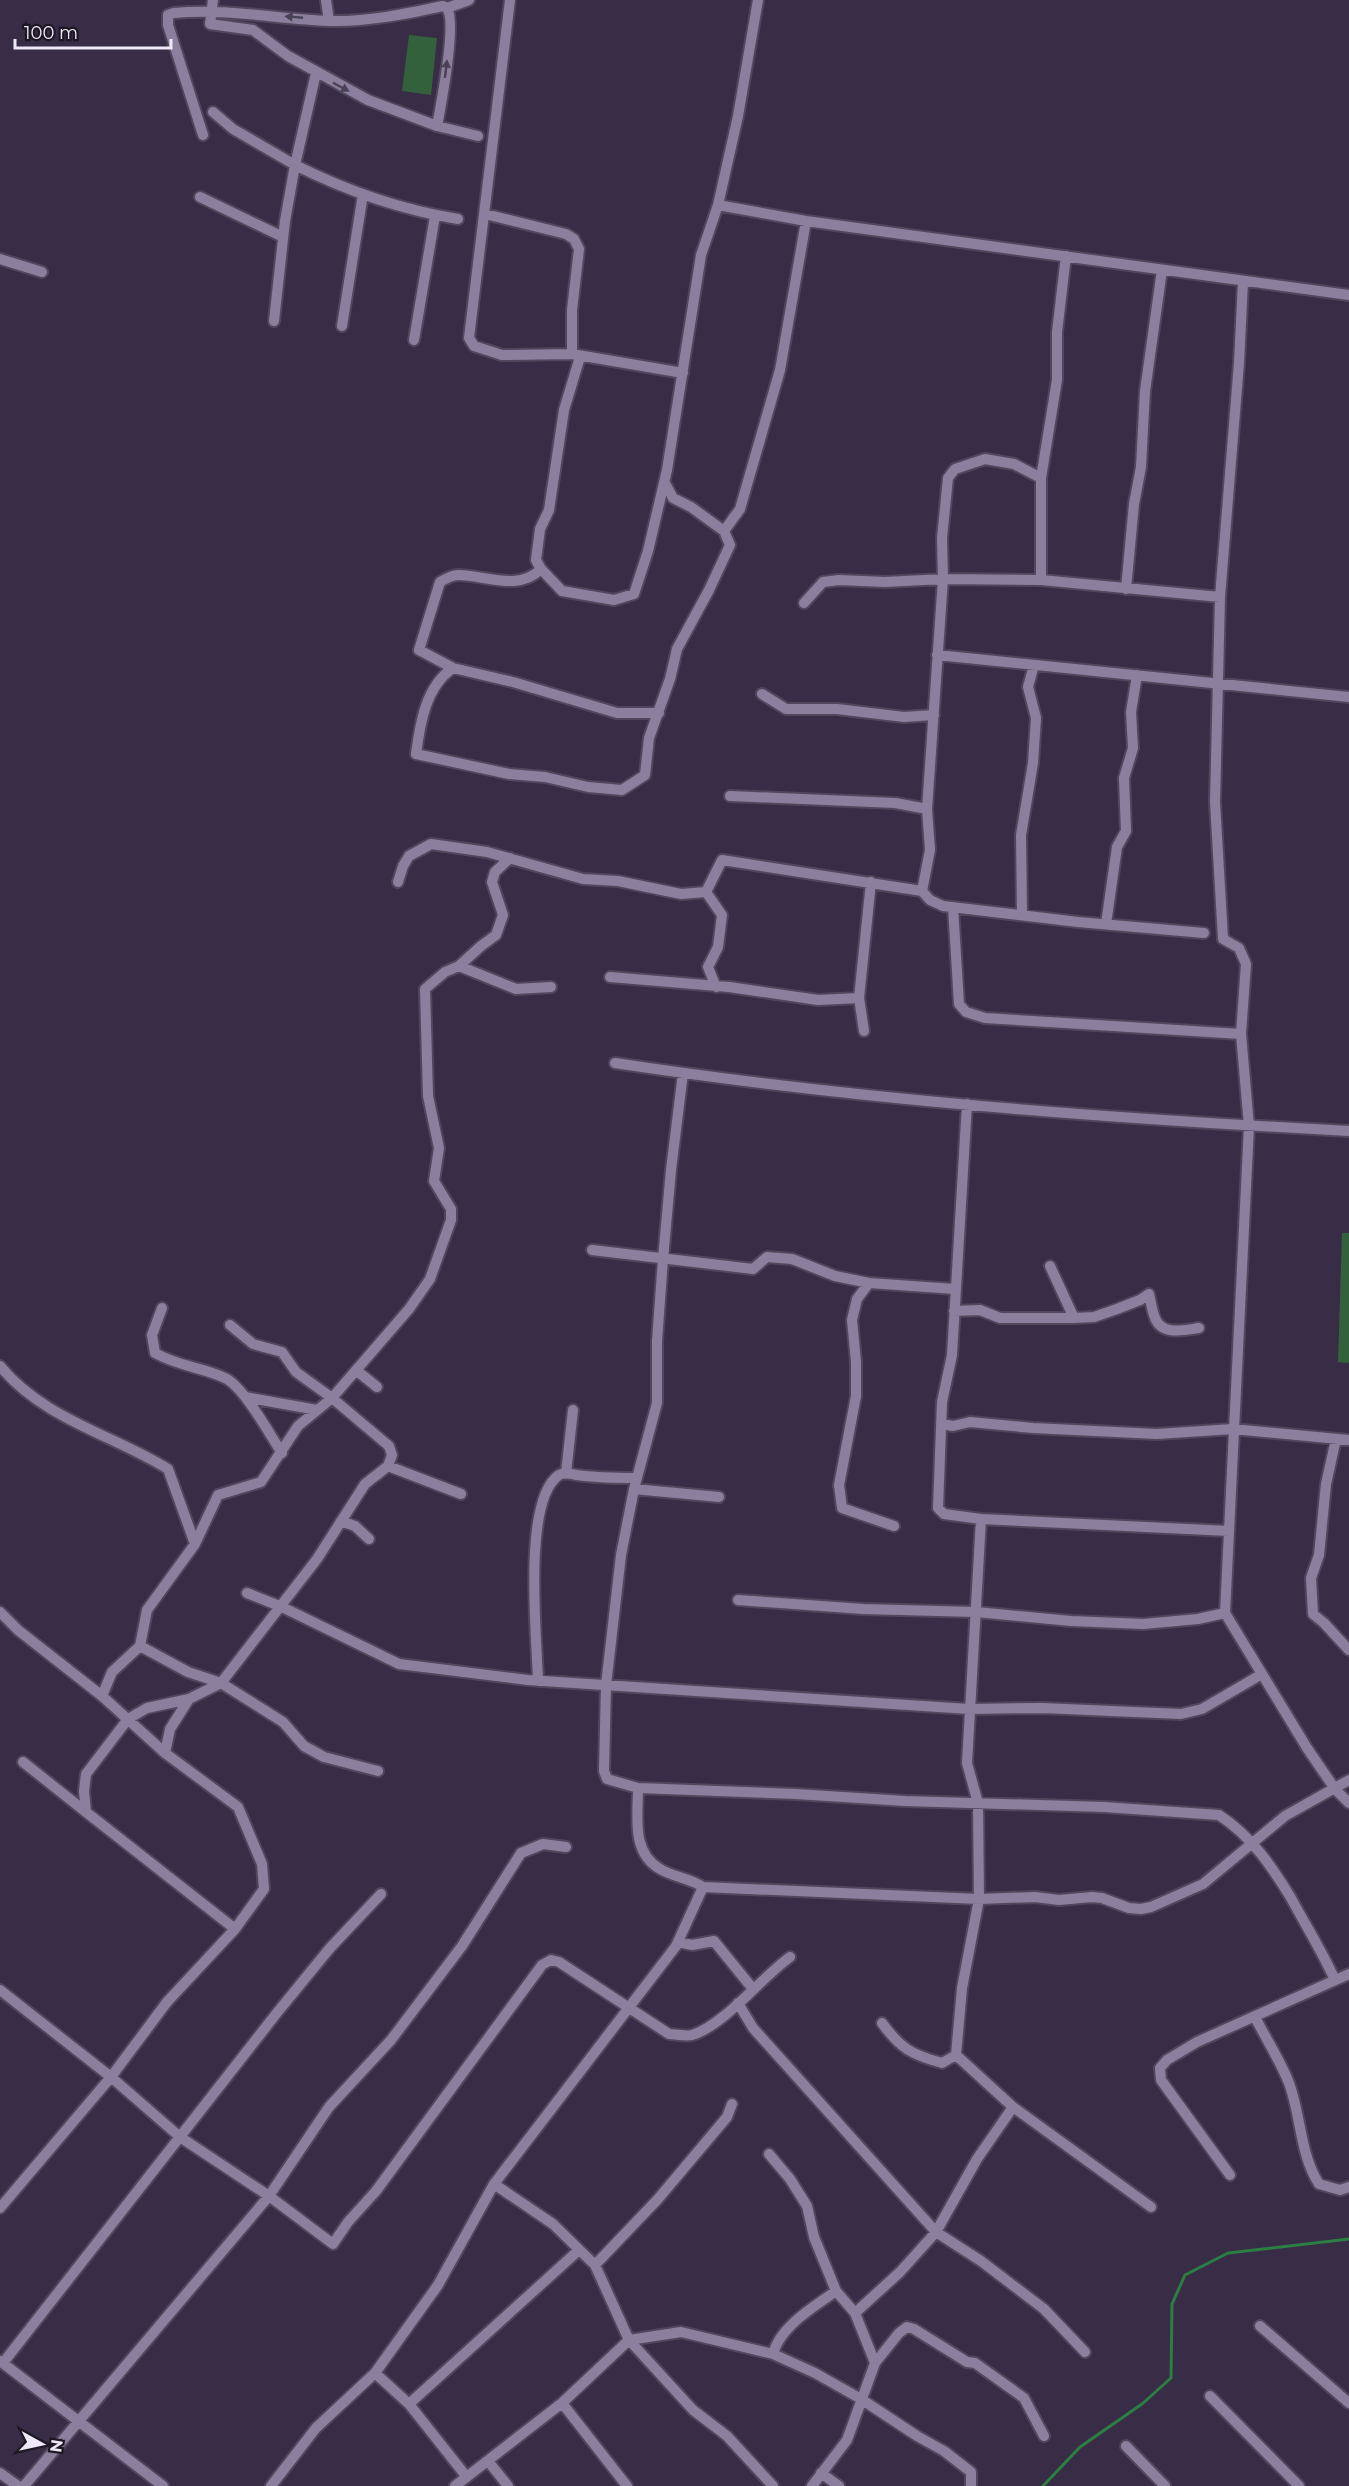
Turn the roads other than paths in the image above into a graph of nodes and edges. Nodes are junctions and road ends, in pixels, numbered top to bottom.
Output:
1 (326, 0) edge
2 (468, 0) edge
3 (510, 0) edge
4 (758, 0) edge
5 (212, 5) edge
6 (447, 8) junction
7 (255, 16) junction
8 (329, 21) junction
9 (253, 30) junction
10 (316, 73) junction
11 (213, 112) dead end
12 (437, 126) junction
13 (203, 135) dead end
14 (478, 136) dead end
15 (295, 165) junction
16 (363, 194) junction
17 (200, 197) dead end
18 (718, 205) junction
19 (485, 214) junction
20 (435, 216) junction
21 (458, 219) dead end
22 (806, 221) junction
23 (283, 237) junction
24 (1066, 256) junction
25 (0, 259) edge
26 (1162, 270) junction
27 (42, 272) dead end
28 (1242, 282) junction
29 (1349, 295) edge
30 (274, 321) dead end
31 (342, 326) dead end
32 (414, 340) dead end
33 (576, 355) junction
34 (683, 373) junction
35 (1041, 478) junction
36 (664, 483) junction
37 (724, 531) junction
38 (541, 569) junction
39 (943, 579) junction
40 (1041, 580) junction
41 (1126, 589) junction
42 (1220, 597) junction
43 (804, 603) dead end
44 (937, 655) junction
45 (1034, 665) junction
46 (453, 668) junction
47 (1137, 675) junction
48 (1219, 684) junction
49 (762, 694) dead end
50 (1349, 697) edge
51 (659, 713) junction
52 (934, 715) junction
53 (730, 796) dead end
54 (927, 809) junction
55 (510, 858) junction
56 (398, 882) dead end
57 (871, 882) junction
58 (922, 891) junction
59 (706, 892) junction
60 (953, 907) junction
61 (1022, 915) junction
62 (1106, 924) junction
63 (1204, 933) dead end
64 (459, 966) junction
65 (610, 977) dead end
66 (551, 987) dead end
67 (716, 987) junction
68 (859, 998) junction
69 (864, 1031) dead end
70 (1241, 1034) junction
71 (615, 1063) dead end
72 (683, 1073) junction
73 (967, 1104) junction
74 (1249, 1126) junction
75 (1349, 1131) edge
76 (591, 1250) dead end
77 (663, 1259) junction
78 (1050, 1266) dead end
79 (869, 1283) junction
80 (955, 1289) junction
81 (162, 1308) dead end
82 (954, 1311) junction
83 (1074, 1318) junction
84 (230, 1325) dead end
85 (1199, 1328) dead end
86 (0, 1366) edge
87 (356, 1370) junction
88 (377, 1387) dead end
89 (245, 1397) junction
90 (332, 1398) junction
91 (317, 1410) junction
92 (573, 1410) dead end
93 (941, 1424) junction
94 (1233, 1429) junction
95 (1336, 1439) junction
96 (1349, 1440) edge
97 (282, 1453) junction
98 (388, 1466) junction
99 (566, 1473) junction
100 (635, 1484) junction
101 (460, 1494) dead end
102 (719, 1497) dead end
103 (981, 1519) junction
104 (341, 1521) junction
105 (894, 1526) dead end
106 (1230, 1531) junction
107 (369, 1539) dead end
108 (195, 1544) junction
109 (247, 1593) dead end
110 (738, 1600) dead end
111 (282, 1607) junction
112 (0, 1612) edge
113 (976, 1612) junction
114 (1225, 1613) junction
115 (140, 1646) junction
116 (1349, 1650) edge
117 (1262, 1674) junction
118 (538, 1681) junction
119 (221, 1683) junction
120 (606, 1684) junction
121 (102, 1696) junction
122 (189, 1699) junction
123 (969, 1709) junction
124 (128, 1719) junction
125 (165, 1753) junction
126 (24, 1762) dead end
127 (378, 1771) dead end
128 (1349, 1780) edge
129 (638, 1788) junction
130 (1335, 1789) junction
131 (978, 1803) junction
132 (1349, 1803) edge
133 (86, 1812) junction
134 (1253, 1842) junction
135 (566, 1847) dead end
136 (703, 1887) junction
137 (381, 1893) dead end
138 (979, 1899) junction
139 (235, 1929) junction
140 (678, 1942) junction
141 (790, 1957) dead end
142 (1349, 1974) edge
143 (1335, 1980) junction
144 (753, 1989) junction
145 (0, 1990) edge
146 (738, 2003) junction
147 (628, 2007) junction
148 (1255, 2017) junction
149 (882, 2023) dead end
150 (956, 2055) junction
151 (111, 2077) junction
152 (732, 2104) dead end
153 (1013, 2107) junction
154 (180, 2137) junction
155 (769, 2154) dead end
156 (1230, 2175) dead end
157 (494, 2184) junction
158 (1349, 2187) edge
159 (269, 2196) junction
160 (1151, 2207) dead end
161 (0, 2208) edge
162 (936, 2232) junction
163 (579, 2250) junction
164 (595, 2265) junction
165 (836, 2291) junction
166 (855, 2313) junction
167 (1260, 2326) dead end
168 (629, 2340) junction
169 (1085, 2352) dead end
170 (773, 2354) junction
171 (1, 2362) edge
172 (875, 2363) junction
173 (375, 2373) junction
174 (1210, 2396) dead end
175 (861, 2399) junction
176 (562, 2403) junction
177 (1349, 2403) edge
178 (409, 2404) junction
179 (78, 2421) junction
180 (1044, 2436) dead end
181 (1126, 2446) dead end
182 (488, 2462) junction
183 (0, 2473) edge
184 (821, 2473) junction
185 (466, 2476) junction
186 (149, 2482) edge
187 (18, 2486) edge
188 (24, 2486) edge
189 (163, 2486) edge
190 (271, 2486) edge
191 (455, 2486) edge
192 (508, 2486) edge
193 (627, 2486) edge
194 (773, 2486) edge
195 (812, 2486) edge
196 (839, 2486) edge
197 (971, 2486) edge
198 (1164, 2486) edge
199 (1299, 2486) edge

1 - 8 street
2 - 6 street
3 - 19 street
4 - 18 street
5 - 7 street
5 - 9 street
5 - 13 street
6 - 8 street
12 -> 6 street
8 -> 7 street
7 - 9 street
9 - 10 street
10 -> 12 street
10 - 15 street
11 - 15 street
12 - 14 street
15 - 16 street
15 - 23 street
16 - 20 street
16 - 31 street
17 - 23 street
18 - 22 street
18 - 34 street
19 - 33 street
19 - 33 street
20 - 21 street
20 - 32 street
22 - 24 street
22 - 37 street
23 - 30 street
24 - 26 street
24 - 35 street
25 - 27 street
26 - 28 street
26 - 41 street
28 - 29 street
28 - 42 street
33 - 34 street
33 - 38 street
34 - 36 street
35 - 39 street
35 - 40 street
36 - 37 street
36 - 38 street
37 - 51 street
38 - 46 street
39 - 40 street
39 - 43 street
39 - 44 street
40 - 41 street
41 - 42 street
42 - 48 street
44 - 45 street
44 - 52 street
45 - 47 street
45 - 61 street
46 - 51 street
46 - 51 street
47 - 48 street
47 - 62 street
48 - 50 street
48 - 70 street
49 - 52 street
52 - 54 street
53 - 54 street
54 - 58 street
55 - 56 street
55 - 59 street
55 - 64 street
57 - 58 street
57 - 59 street
57 - 68 street
58 - 60 street
59 - 67 street
60 - 61 street
60 - 70 street
61 - 62 street
62 - 63 street
64 - 66 street
64 - 87 street
65 - 67 street
67 - 68 street
68 - 69 street
70 - 74 street
71 - 72 street
72 - 73 street
72 - 77 street
73 - 74 street
73 - 80 street
74 - 75 street
74 - 94 street
76 - 77 street
77 - 79 street
77 - 100 street
78 - 83 street
79 - 80 street
79 - 105 street
80 - 82 street
81 - 89 street
82 - 83 street
82 - 93 street
83 - 85 street
84 - 90 street
86 - 108 street
87 - 88 street
87 - 90 street
89 - 91 street
89 - 97 street
90 - 91 street
90 - 98 street
91 - 97 street
92 - 99 street
93 - 94 street
93 - 103 street
94 - 95 street
94 - 106 street
95 - 96 street
95 - 116 street
97 - 108 street
98 - 101 street
98 - 104 street
99 - 100 street
99 - 118 street
100 - 102 street
100 - 120 street
103 - 106 street
103 - 113 street
104 - 107 street
104 - 111 street
106 - 114 street
108 - 115 street
109 - 111 street
110 - 113 street
111 - 118 street
111 - 119 street
112 - 121 street
113 - 114 street
113 - 123 street
114 - 117 street
115 - 119 street
115 - 121 street
117 - 123 street
117 - 130 street
118 - 120 street
119 - 122 street
119 - 127 street
120 - 123 street
120 - 129 street
121 - 124 street
122 - 124 street
122 - 125 street
123 - 131 street
124 - 125 street
124 - 133 street
125 - 139 street
126 - 133 street
128 - 130 street
129 - 131 street
129 - 136 street
130 - 132 street
130 - 134 street
131 - 134 street
131 - 138 street
133 - 139 street
134 - 138 street
134 - 143 street
135 - 159 street
136 - 138 street
136 - 140 street
137 - 154 street
138 - 150 street
139 - 151 street
140 - 144 street
140 - 147 street
141 - 144 street
142 - 143 street
143 - 148 street
144 - 146 street
145 - 151 street
146 - 147 street
146 - 162 street
147 - 157 street
147 - 159 street
148 - 156 street
148 - 158 street
149 - 150 street
150 - 153 street
151 - 154 street
151 - 161 street
152 - 164 street
153 - 160 street
153 - 162 street
154 - 159 street
154 - 171 street
155 - 165 street
157 - 163 street
157 - 173 street
159 - 179 street
162 - 166 street
162 - 169 street
163 - 164 street
163 - 178 street
164 - 168 street
165 - 166 street
165 - 170 street
166 - 172 street
167 - 177 street
168 - 170 street
168 - 176 street
168 - 194 street
170 - 175 street
171 - 179 street
172 - 175 street
172 - 180 street
173 - 178 street
173 - 190 street
174 - 199 street
175 - 184 street
175 - 197 street
176 - 182 street
176 - 193 street
178 - 185 street
179 - 186 street
179 - 188 street
181 - 198 street
182 - 185 street
182 - 192 street
183 - 187 street
184 - 195 street
184 - 196 street
185 - 191 street
186 - 189 street

